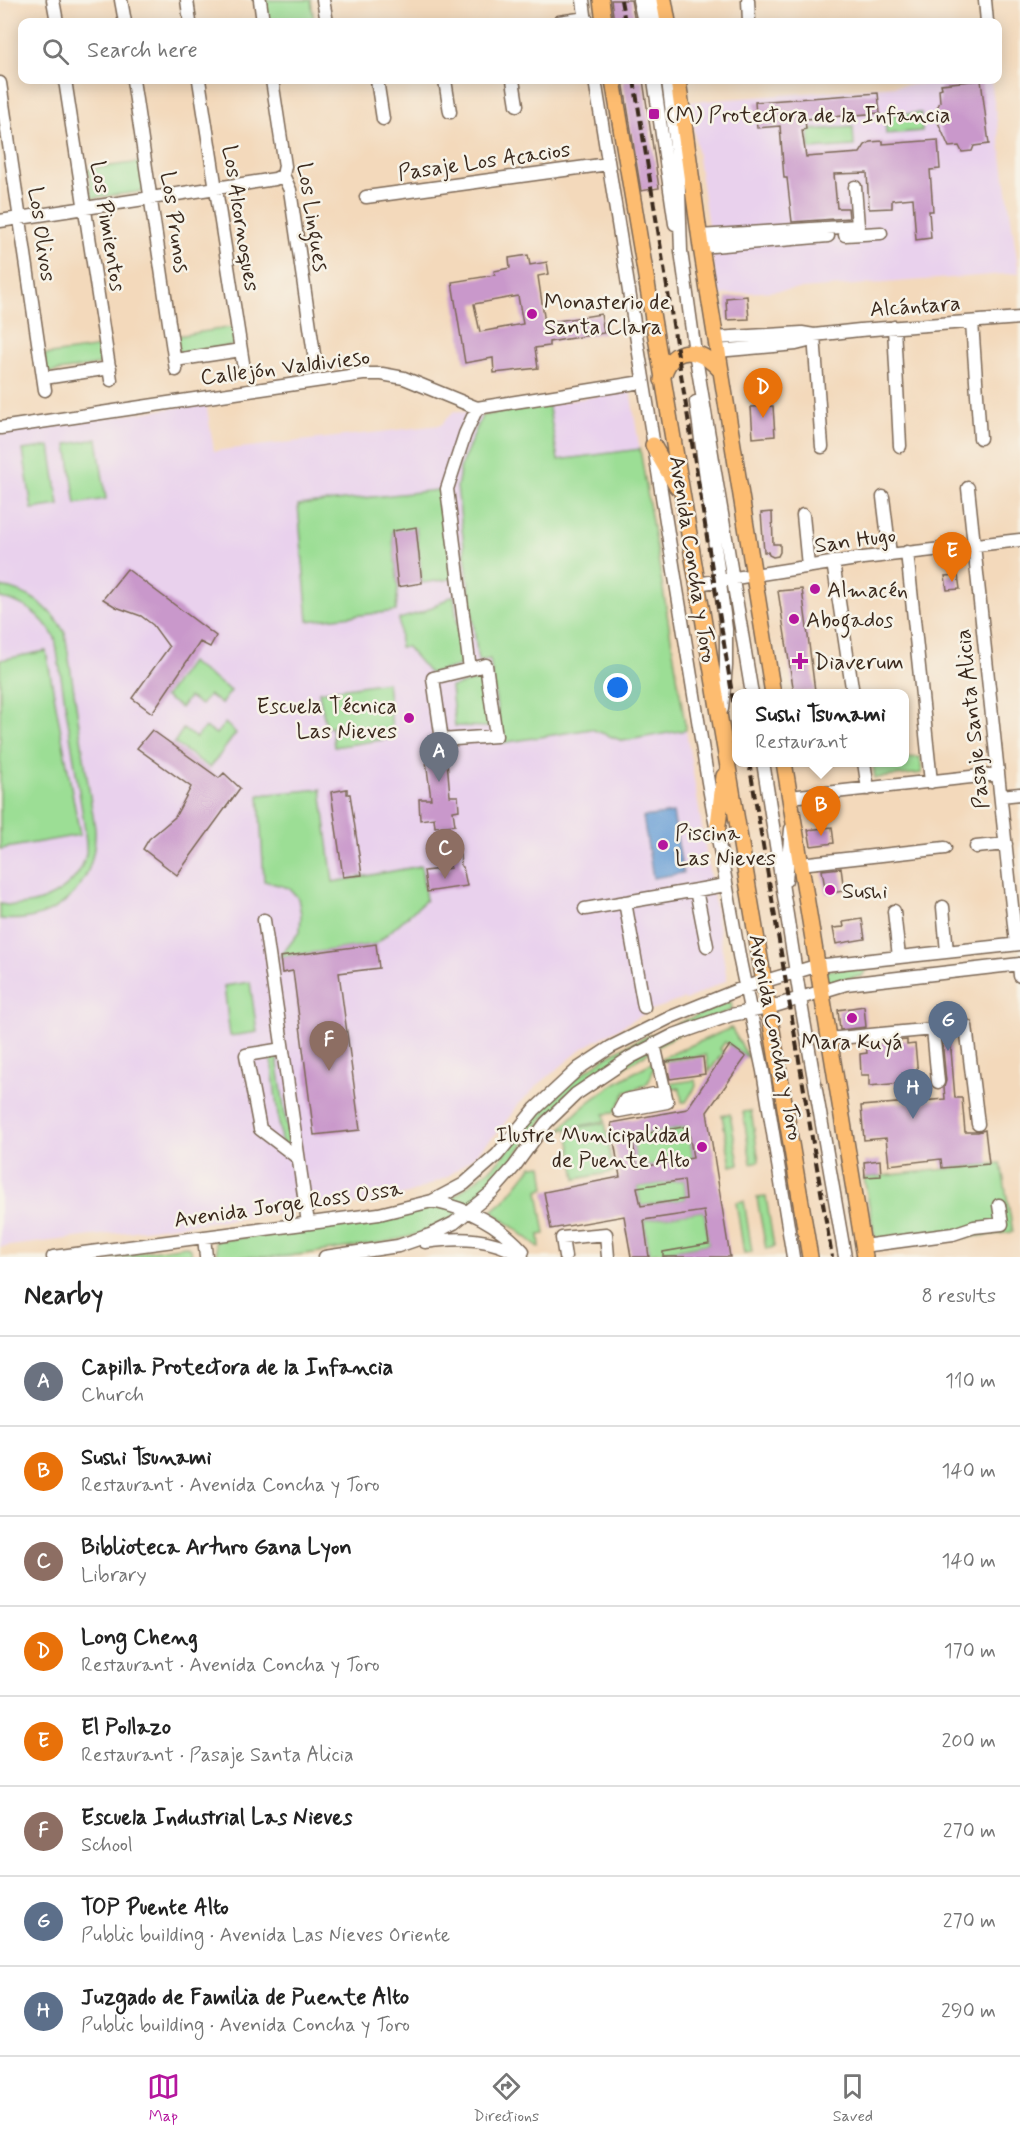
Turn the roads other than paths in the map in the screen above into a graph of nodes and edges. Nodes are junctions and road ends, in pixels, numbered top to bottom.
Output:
1 (53, 0) edge
2 (121, 0) edge
3 (187, 0) edge
4 (260, 0) edge
5 (323, 0) edge
6 (583, 0) edge
7 (601, 0) edge
8 (639, 0) edge
9 (651, 0) edge
10 (664, 0) edge
11 (748, 0) edge
12 (985, 0) edge
13 (56, 18) edge
14 (124, 18) edge
15 (189, 18) edge
16 (262, 18) edge
17 (326, 18) edge
18 (586, 18) edge
19 (603, 18) edge
20 (643, 18) edge
21 (655, 18) edge
22 (667, 18) edge
23 (749, 18) edge
24 (987, 18) edge
25 (0, 83) edge
26 (67, 84) edge
27 (134, 84) edge
28 (200, 84) edge
29 (273, 84) edge
30 (378, 84) edge
31 (446, 84) edge
32 (514, 84) edge
33 (596, 84) edge
34 (614, 84) edge
35 (655, 84) edge
36 (668, 84) edge
37 (679, 84) edge
38 (517, 105) dead end
39 (450, 111) dead end
40 (383, 119) dead end
41 (608, 164) junction
42 (283, 175) junction
43 (855, 187) dead end
44 (216, 188) junction
45 (366, 197) dead end
46 (151, 198) junction
47 (85, 208) junction
48 (20, 218) junction
49 (0, 221) edge
50 (881, 233) dead end
51 (700, 241) junction
52 (681, 252) junction
53 (1020, 318) edge
54 (972, 322) junction
55 (894, 327) junction
56 (814, 335) junction
57 (716, 344) junction
58 (241, 350) junction
59 (695, 352) junction
60 (315, 361) dead end
61 (243, 363) dead end
62 (721, 371) junction
63 (663, 380) junction
64 (642, 382) junction
65 (45, 384) joint
66 (477, 408) junction
67 (0, 428) edge
68 (980, 438) dead end
69 (653, 445) junction
70 (900, 446) dead end
71 (822, 447) dead end
72 (968, 489) dead end
73 (683, 497) junction
74 (884, 497) dead end
75 (803, 515) dead end
76 (1020, 540) edge
77 (974, 545) junction
78 (907, 552) junction
79 (890, 554) junction
80 (833, 562) junction
81 (808, 566) junction
82 (754, 575) junction
83 (734, 579) junction
84 (721, 581) junction
85 (697, 584) junction
86 (470, 669) junction
87 (751, 689) edge
88 (772, 689) edge
89 (852, 689) edge
90 (720, 721) junction
91 (726, 758) junction
92 (764, 767) edge
93 (785, 767) edge
94 (865, 767) edge
95 (998, 774) junction
96 (931, 782) junction
97 (868, 789) junction
98 (1020, 794) edge
99 (1001, 796) junction
100 (790, 798) junction
101 (793, 816) junction
102 (717, 833) junction
103 (1006, 844) junction
104 (976, 847) dead end
105 (945, 848) dead end
106 (800, 864) junction
107 (726, 885) junction
108 (696, 890) junction
109 (784, 896) junction
110 (625, 902) junction
111 (943, 907) dead end
112 (585, 909) dead end
113 (894, 911) dead end
114 (264, 920) dead end
115 (1018, 944) edge
116 (707, 946) dead end
117 (947, 952) junction
118 (905, 956) junction
119 (816, 966) junction
120 (1020, 968) edge
121 (796, 972) junction
122 (912, 976) junction
123 (763, 982) junction
124 (745, 987) junction
125 (820, 992) junction
126 (800, 998) junction
127 (644, 1007) dead end
128 (768, 1008) junction
129 (751, 1011) junction
130 (933, 1029) junction
131 (828, 1039) junction
132 (654, 1044) junction
133 (282, 1049) junction
134 (938, 1082) dead end
135 (664, 1092) dead end
136 (978, 1124) dead end
137 (298, 1158) junction
138 (432, 1201) junction
139 (999, 1205) dead end
140 (470, 1211) junction
141 (308, 1223) junction
142 (204, 1237) junction
143 (398, 1246) junction
144 (864, 1252) edge
145 (53, 1257) edge
146 (206, 1257) edge
147 (325, 1257) edge
148 (522, 1257) edge
149 (527, 1257) edge
150 (564, 1257) edge
151 (608, 1257) edge
152 (793, 1257) edge
153 (810, 1257) edge
154 (845, 1257) edge

1 - 13 street
2 - 14 street
3 - 15 street
4 - 16 street
5 - 17 street
6 - 18 street
7 - 19 main road
8 - 20 street
9 - 21 street
10 - 22 main road
11 - 23 street
12 - 24 street
25 - 48 street, Los Olivos
26 - 47 street, Los Pimientos
27 - 46 street, Los Prunos
28 - 44 street, Los Alcornoques
29 - 42 street, Los Lingues
30 - 40 street
31 - 39 street
32 - 38 street
33 - 41 street, Avenida Concha y Toro
34 - 63 main road, Avenida Concha y Toro
35 - 52 street
36 - 52 street
37 - 51 main road
41 - 45 street, Pasaje Los Acacios
41 - 64 street, Avenida Concha y Toro
42 - 44 street
42 - 60 street, Los Lingues
43 - 51 street
44 - 46 street
44 - 58 street, Los Alcornoques
46 - 47 street
46 - 58 street, Los Prunos
47 - 48 street
47 - 65 street, Los Pimientos
48 - 49 street
48 - 65 street, Los Olivos
50 - 51 street
51 - 57 main road
52 - 59 street
53 - 54 street, Alcántara
54 - 55 street, Alcántara
54 - 68 street
55 - 56 street, Alcántara
55 - 70 street
56 - 57 street, Alcántara
56 - 71 street
57 - 62 main road
58 - 61 street, Los Alcornoques
59 - 62 main road
59 - 63 main road
59 - 83 street
59 - 84 street
62 - 82 main road
63 - 73 main road, Avenida Concha y Toro
64 - 66 street
64 - 69 street, Avenida Concha y Toro
66 - 67 street, Callejón Valdivieso
66 - 86 street
69 - 73 main road
69 - 102 street, Avenida Concha y Toro
72 - 77 street, Pasaje Santa Alicia
73 - 85 main road, Avenida Concha y Toro
74 - 79 street
75 - 81 street
76 - 77 street, San Hugo
77 - 78 street, San Hugo
77 - 95 street, Pasaje Santa Alicia
78 - 79 street, San Hugo
78 - 96 street
79 - 80 street, San Hugo
80 - 81 street, San Hugo
80 - 89 street
81 - 82 street, San Hugo
82 - 83 street, San Hugo
82 - 88 main road
83 - 84 street, San Hugo
83 - 87 street
84 - 85 street, San Hugo
84 - 90 street
85 - 90 main road, Avenida Concha y Toro
86 - 86 street
90 - 91 main road, Avenida Concha y Toro
91 - 102 main road
91 - 123 main road, Avenida Concha y Toro
92 - 109 street
93 - 100 main road
94 - 97 street
95 - 96 street
95 - 99 street, Pasaje Santa Alicia
96 - 97 street
97 - 100 street
98 - 99 street
99 - 103 street, Pasaje Santa Alicia
100 - 101 main road
101 - 106 main road
101 - 109 street
102 - 107 street, Avenida Concha y Toro
103 - 104 street
103 - 115 street, Pasaje Santa Alicia
105 - 106 street
106 - 119 main road
107 - 108 street
107 - 124 street, Avenida Concha y Toro
108 - 110 street
108 - 116 street
109 - 121 street
110 - 112 street
110 - 127 street
111 - 117 street
113 - 118 street
114 - 133 street
115 - 117 street, Avenida Jorge Ross Ossa
117 - 118 street, Avenida Jorge Ross Ossa
118 - 119 street, Avenida Jorge Ross Ossa
118 - 122 street
119 - 121 street, Avenida Jorge Ross Ossa
119 - 125 main road
120 - 122 street
121 - 123 street, Avenida Jorge Ross Ossa
121 - 126 street
122 - 125 street
123 - 124 street, Avenida Jorge Ross Ossa
123 - 128 main road, Avenida Concha y Toro
124 - 129 street, Avenida Concha y Toro
124 - 138 street, Avenida Jorge Ross Ossa
125 - 126 street
125 - 131 main road
126 - 128 street
126 - 154 street
128 - 129 street
128 - 153 main road, Avenida Concha y Toro
129 - 132 street
129 - 152 street, Avenida Concha y Toro
130 - 131 street
130 - 134 street
130 - 136 street
131 - 144 main road
132 - 135 street
132 - 140 street
133 - 137 street
133 - 137 street
137 - 141 street
138 - 140 street
138 - 141 street, Avenida Jorge Ross Ossa
139 - 144 street
140 - 143 street
140 - 149 street
141 - 142 street, Avenida Jorge Ross Ossa
142 - 145 street, Avenida Jorge Ross Ossa
142 - 146 street
143 - 147 street
143 - 148 street
150 - 151 street

